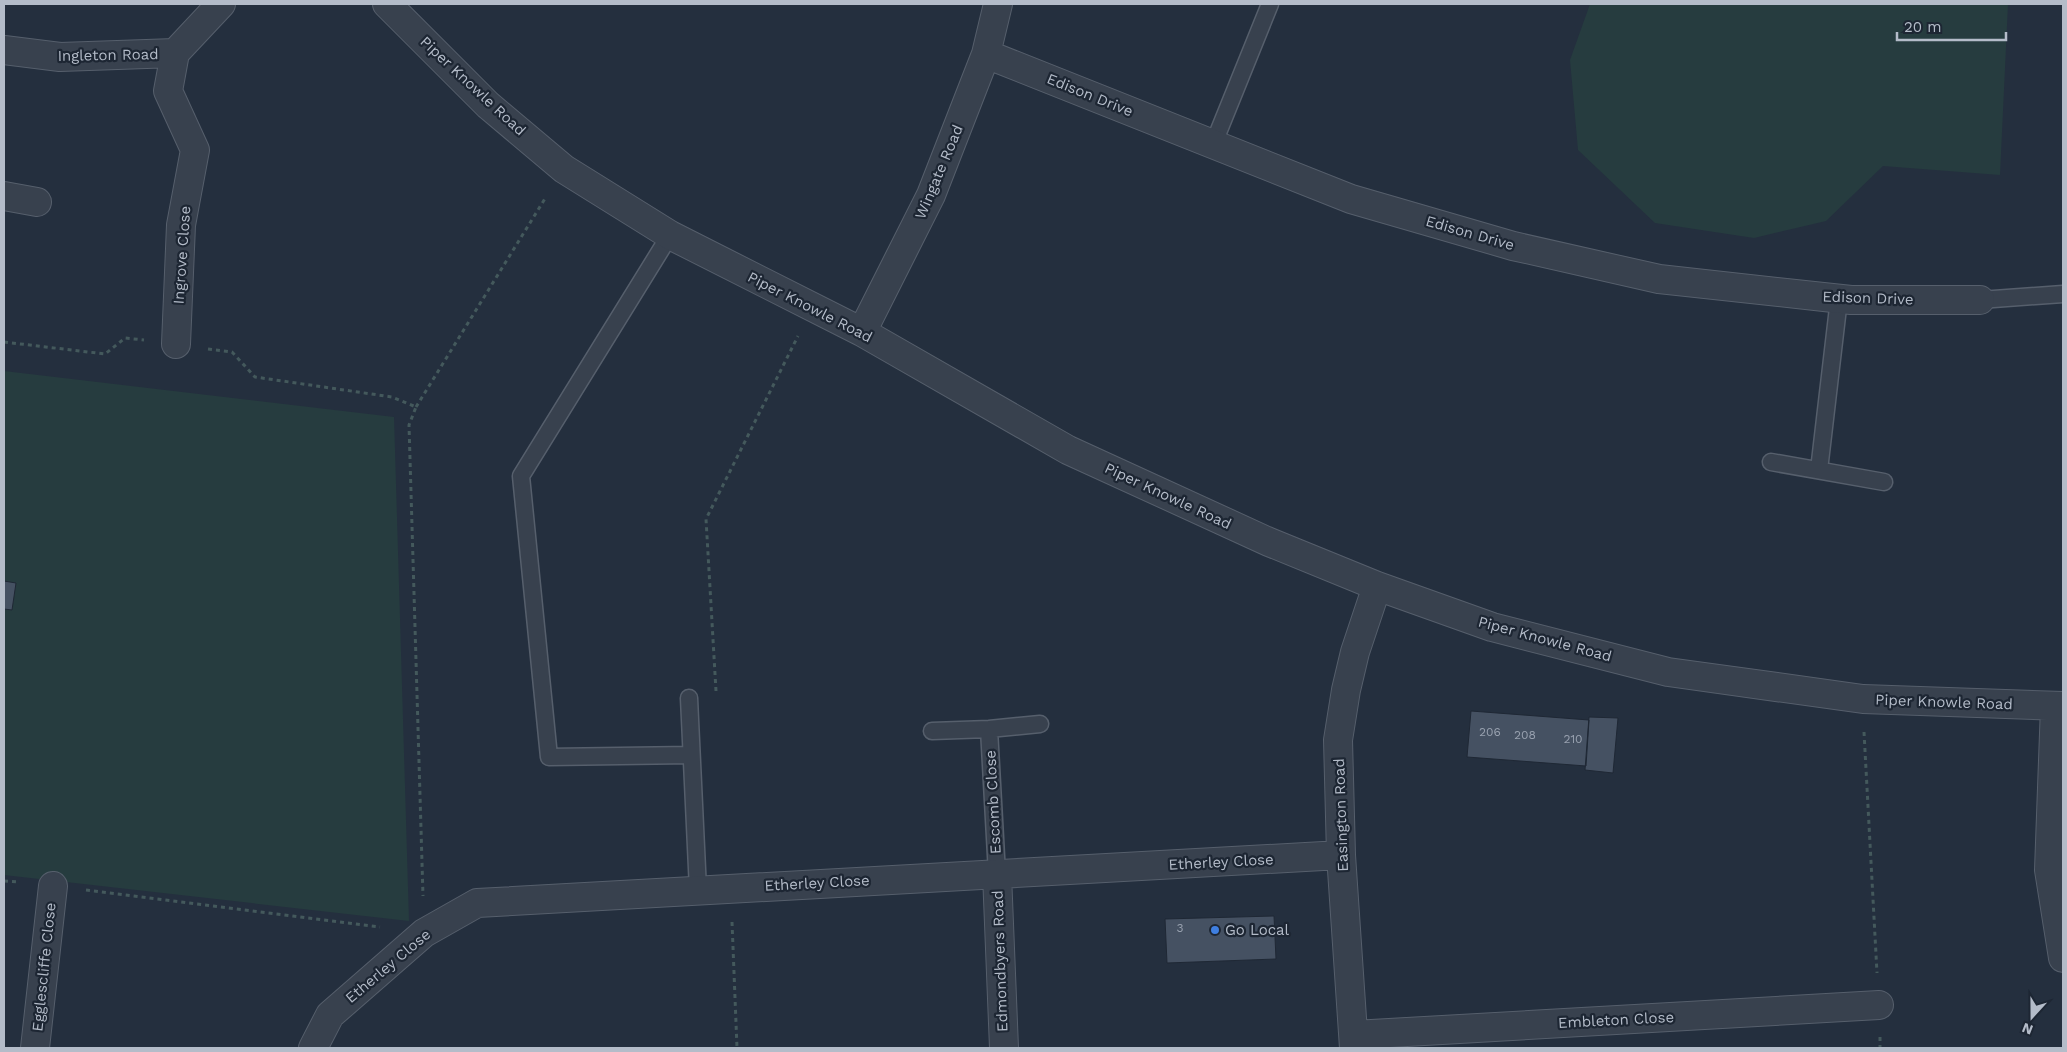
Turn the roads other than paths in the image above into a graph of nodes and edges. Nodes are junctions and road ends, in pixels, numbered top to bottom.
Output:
1 (221, 4) edge
2 (387, 4) edge
3 (998, 4) edge
4 (1270, 4) edge
5 (4, 50) edge
6 (175, 53) junction
7 (986, 54) junction
8 (1213, 145) junction
9 (4, 196) edge
10 (37, 202) dead end
11 (670, 235) junction
12 (2063, 294) edge
13 (1839, 299) junction
14 (1980, 300) joint
15 (862, 332) junction
16 (176, 344) road end
17 (1771, 462) dead end
18 (1819, 470) junction
19 (1884, 482) dead end
20 (1376, 586) junction
21 (689, 698) road end
22 (2059, 706) edge
23 (1040, 724) dead end
24 (990, 730) junction
25 (932, 732) dead end
26 (691, 755) junction
27 (1341, 855) junction
28 (997, 874) junction
29 (53, 886) road end
30 (698, 890) junction
31 (2063, 958) edge
32 (1879, 1005) road end
33 (1354, 1042) edge
34 (35, 1048) edge
35 (313, 1048) edge
36 (1004, 1048) edge

1 - 6 street, Ingleton Road
2 - 11 street, Piper Knowle Road
3 - 7 street, Wingate Road
4 - 8 lane
5 - 6 street, Ingleton Road
6 - 16 street, Ingrove Close
7 - 8 street, Edison Drive
7 - 15 street, Wingate Road
8 - 13 street, Edison Drive
9 - 10 street
11 - 15 street, Piper Knowle Road
11 - 26 lane
12 - 14 lane
13 - 14 street, Edison Drive
13 - 18 lane
15 - 20 street, Piper Knowle Road
17 - 18 lane
18 - 19 lane
20 - 22 street, Piper Knowle Road
20 - 27 street, Easington Road
21 - 26 lane
22 - 31 street
23 - 24 lane, Escomb Close
24 - 25 lane, Escomb Close
24 - 28 lane, Escomb Close
26 - 30 lane
27 - 28 street, Etherley Close
27 - 33 street, Easington Road
28 - 30 street, Etherley Close
28 - 36 street, Edmondbyers Road
29 - 34 street, Egglescliffe Close
30 - 35 street, Etherley Close
32 - 33 street, Embleton Close

